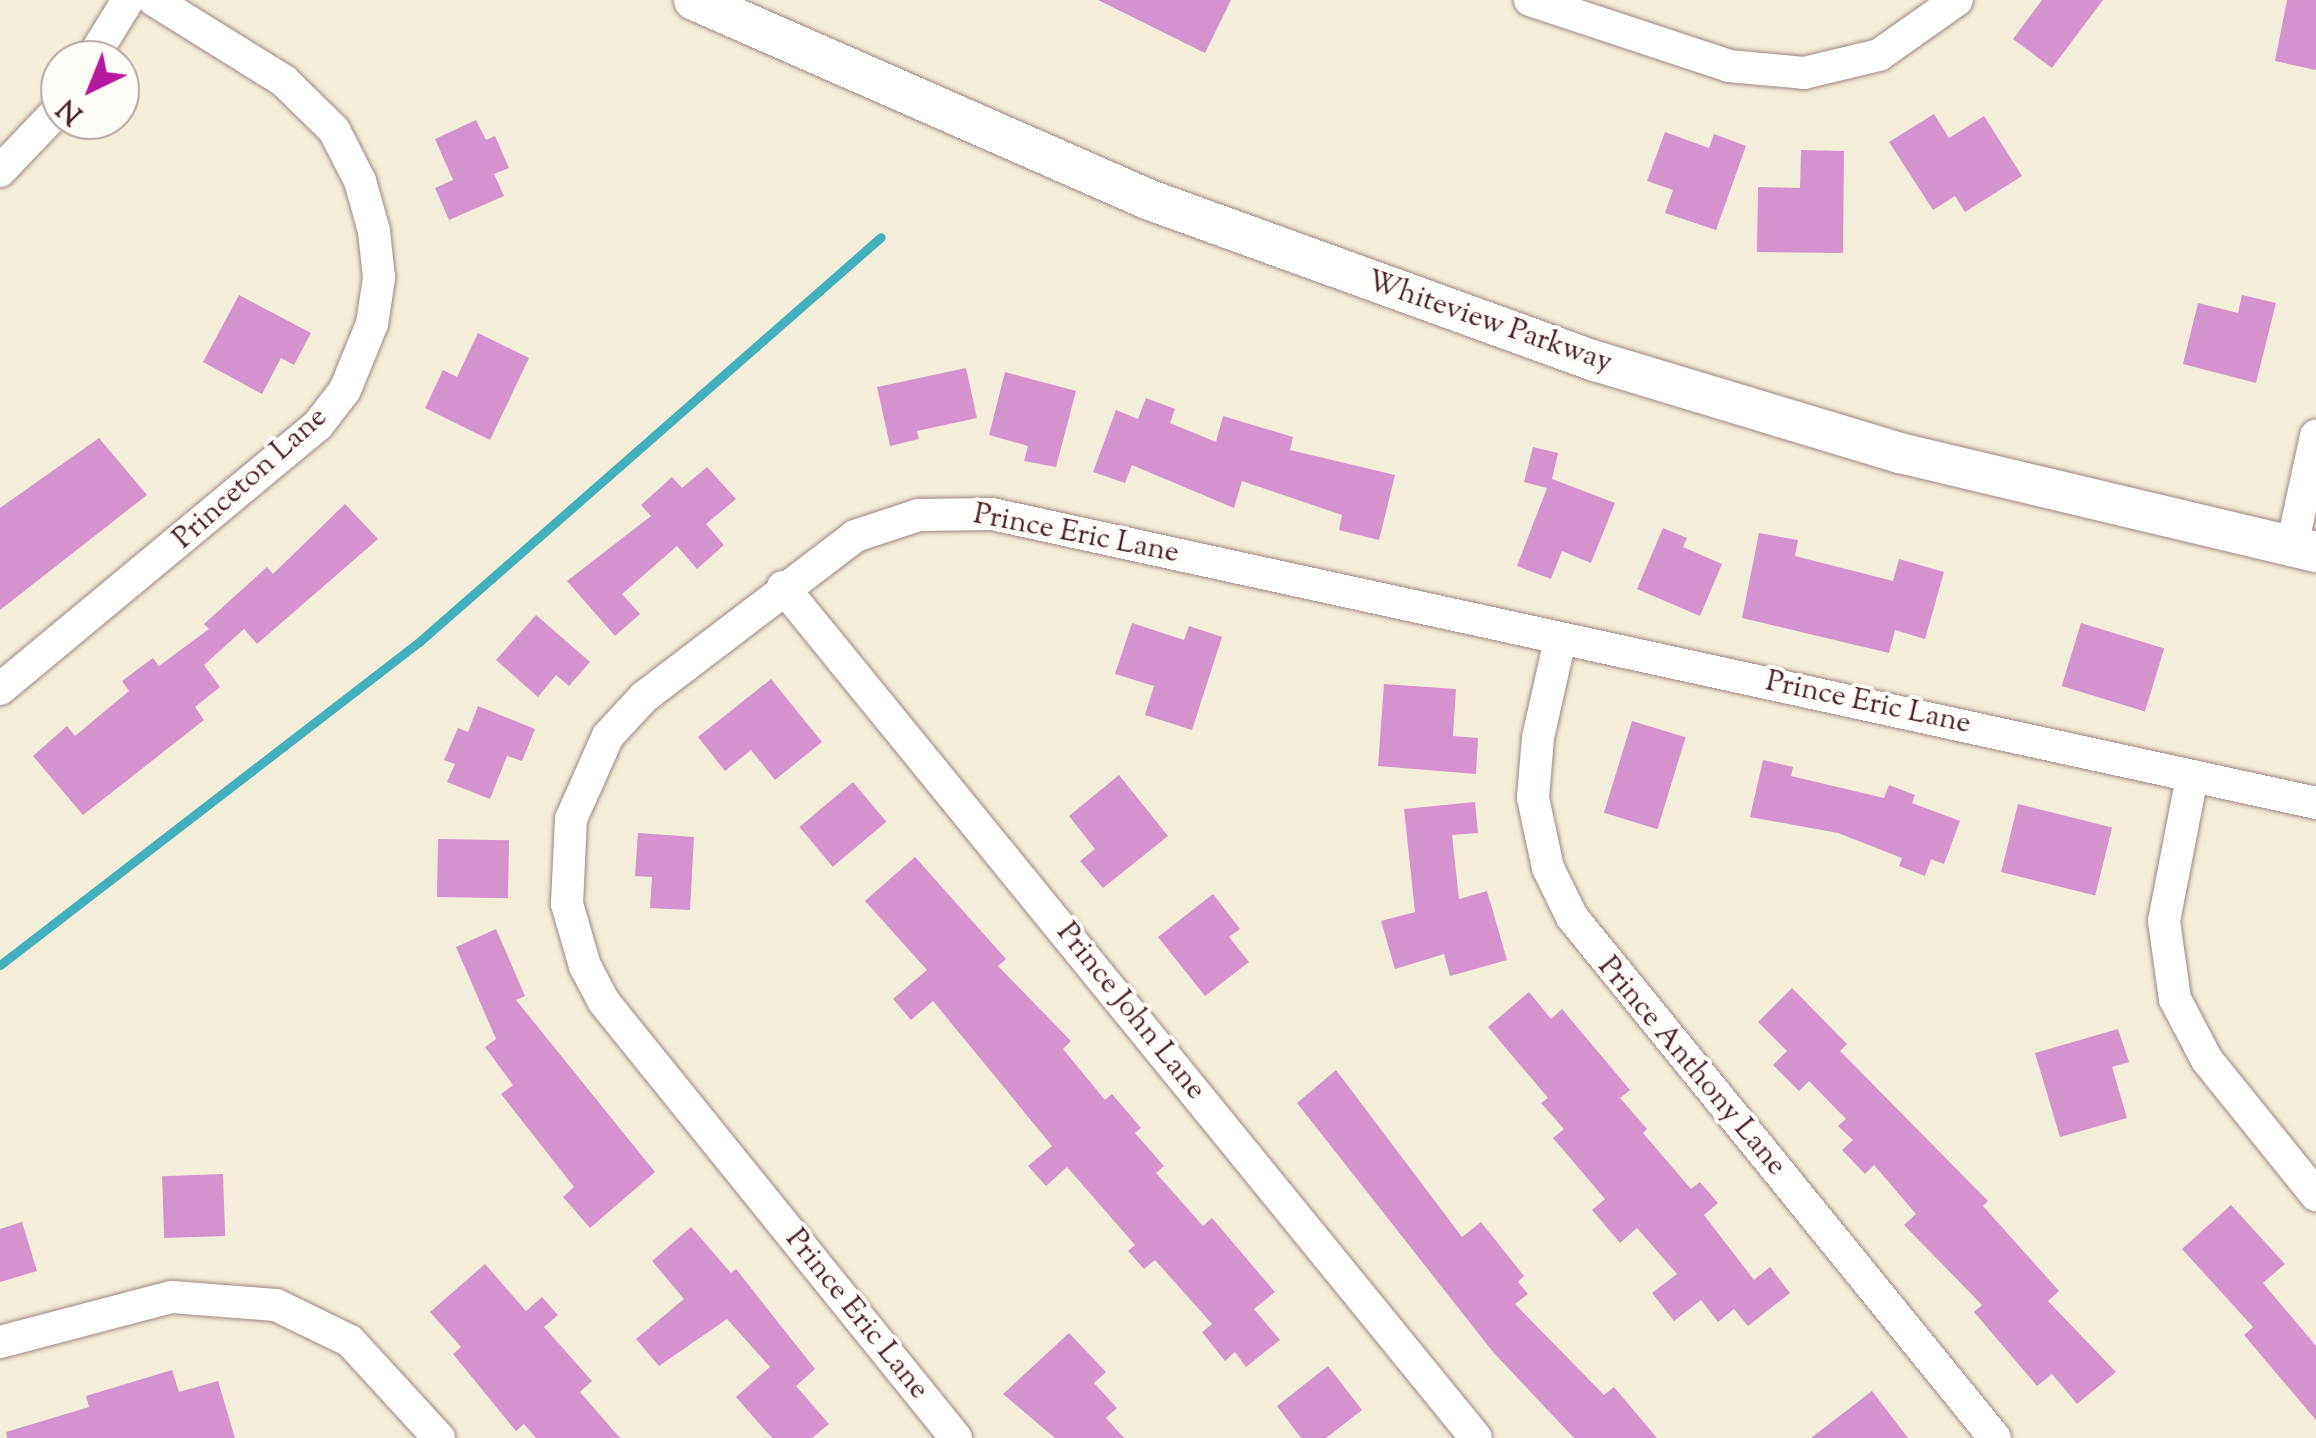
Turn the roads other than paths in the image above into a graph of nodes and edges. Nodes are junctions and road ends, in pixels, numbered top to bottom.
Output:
1 (128, 0) edge
2 (154, 0) edge
3 (694, 0) edge
4 (1530, 0) edge
5 (1957, 0) edge
6 (103, 40) edge
7 (40, 129) edge
8 (0, 171) edge
9 (2316, 436) edge
10 (2304, 549) edge
11 (783, 586) junction
12 (1560, 640) junction
13 (0, 688) edge
14 (2192, 777) junction
15 (2316, 803) edge
16 (2316, 1195) edge
17 (0, 1342) edge
18 (439, 1438) edge
19 (956, 1438) edge
20 (1476, 1438) edge
21 (1994, 1438) edge

1 - 6 street
2 - 13 street, Princeton Lane
3 - 10 street, Whiteview Parkway
4 - 5 street
7 - 8 street
9 - 10 street
11 - 12 street, Prince Eric Lane
11 - 19 street, Prince Eric Lane
11 - 20 street, Prince John Lane
12 - 14 street, Prince Eric Lane
12 - 21 street, Prince Anthony Lane
14 - 15 street, Prince Eric Lane
14 - 16 street
17 - 18 street

